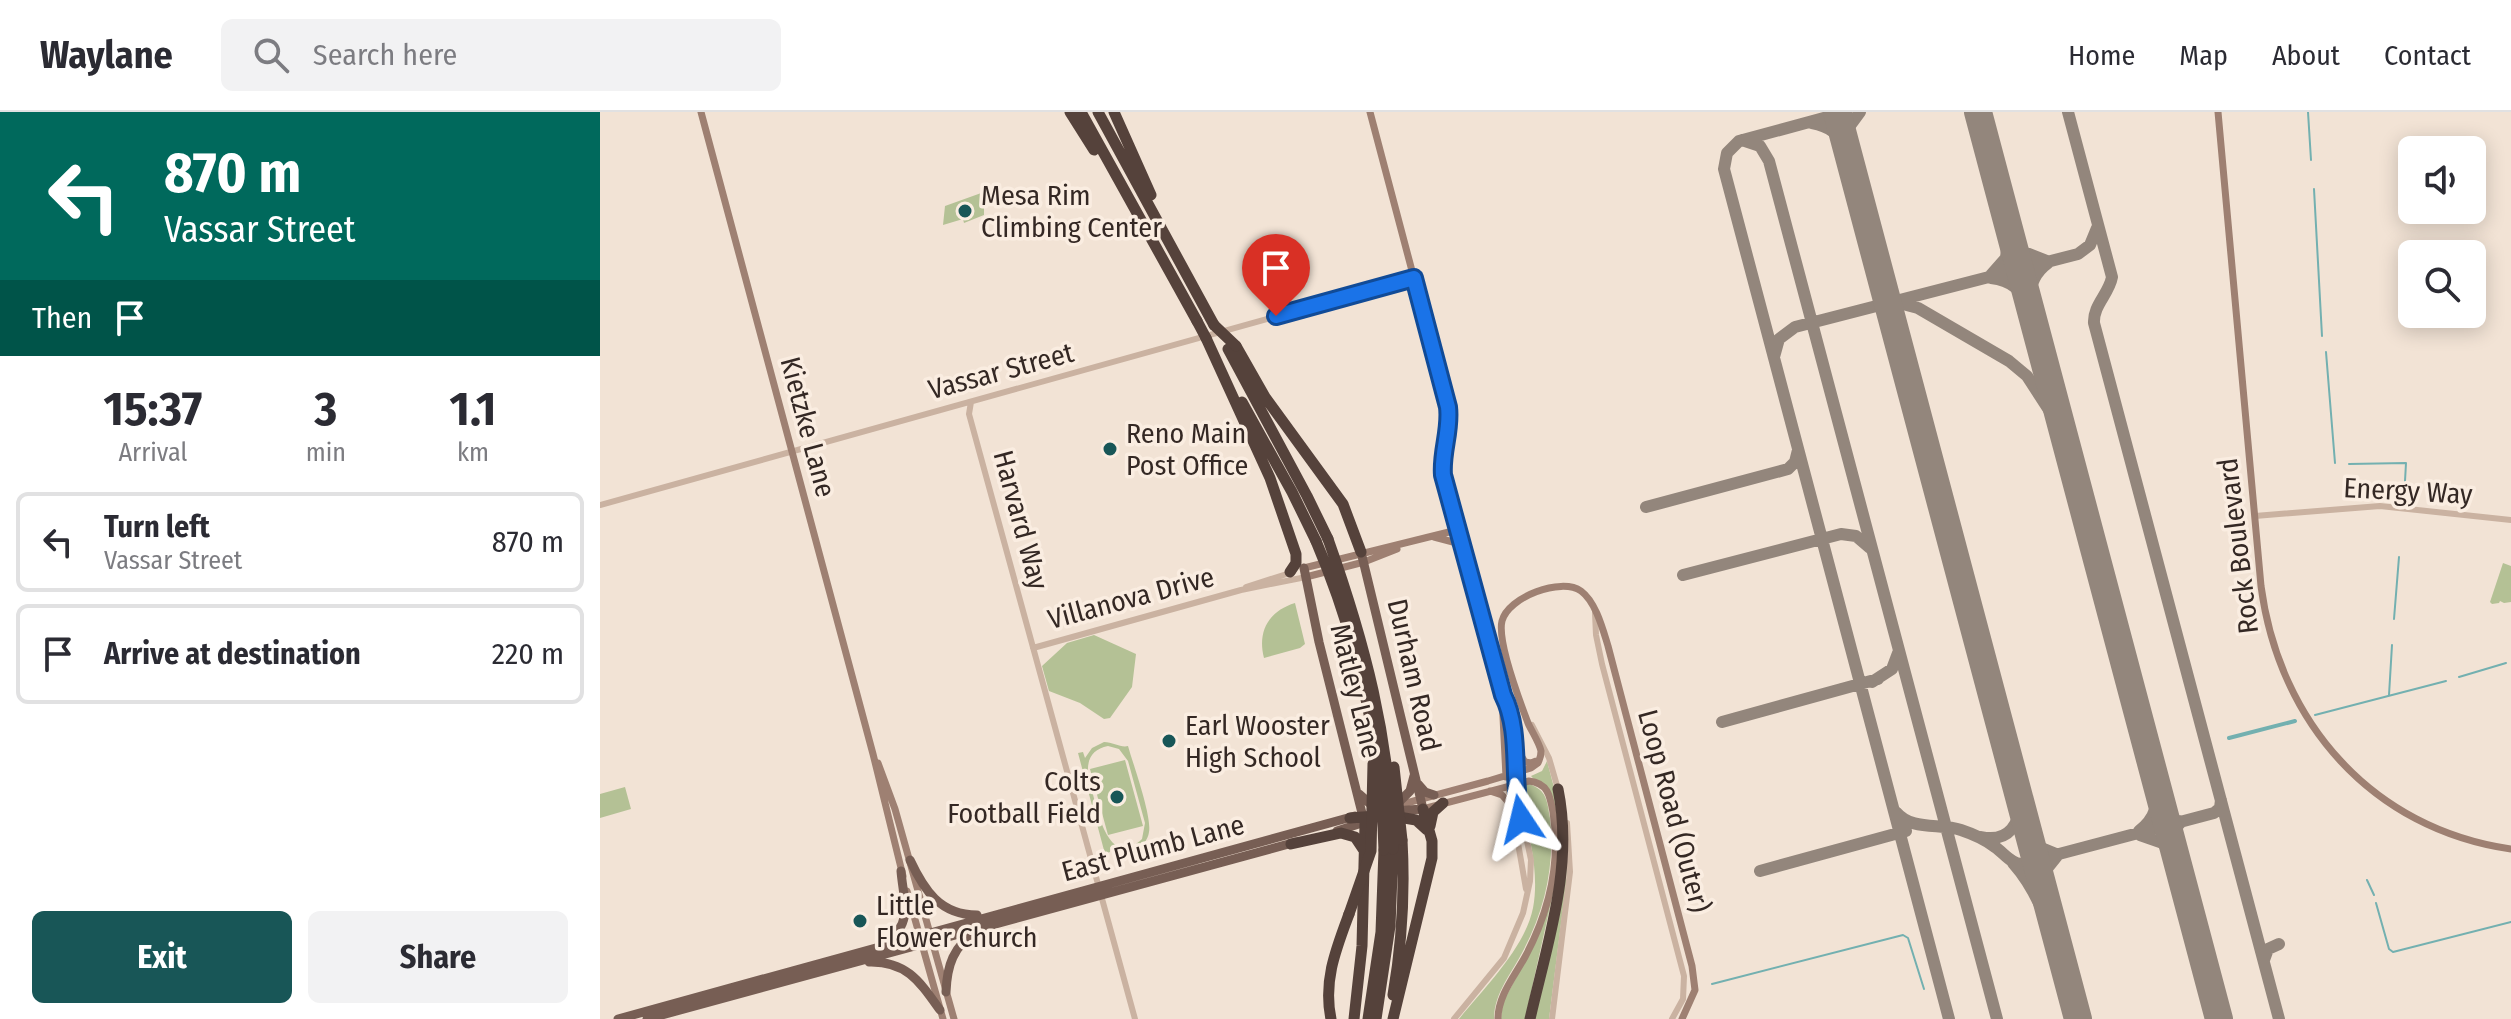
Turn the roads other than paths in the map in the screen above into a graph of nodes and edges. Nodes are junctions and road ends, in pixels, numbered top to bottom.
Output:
1 (701, 112) edge
2 (1070, 112) edge
3 (1081, 112) edge
4 (1098, 112) edge
5 (1114, 112) edge
6 (1370, 112) edge
7 (2218, 112) edge
8 (1119, 182) junction
9 (1158, 219) junction
10 (1414, 278) junction
11 (1232, 347) junction
12 (1213, 353) junction
13 (971, 402) junction
14 (791, 451) junction
15 (1275, 491) junction
16 (600, 505) edge
17 (2255, 516) junction
18 (2511, 520) edge
19 (1457, 530) junction
20 (1432, 537) junction
21 (1322, 540) junction
22 (1464, 553) junction
23 (1363, 557) junction
24 (1290, 572) junction
25 (1305, 573) junction
26 (1241, 590) junction
27 (1595, 613) junction
28 (1033, 648) junction
29 (1503, 695) junction
30 (1525, 716) junction
31 (1513, 733) junction
32 (1380, 746) junction
33 (1539, 747) junction
34 (873, 754) junction
35 (1510, 774) junction
36 (1415, 778) junction
37 (1511, 785) junction
38 (1558, 789) junction
39 (1488, 791) junction
40 (1359, 794) junction
41 (1438, 799) junction
42 (1422, 804) junction
43 (1510, 804) junction
44 (1387, 812) junction
45 (1357, 820) junction
46 (1429, 834) junction
47 (1291, 844) junction
48 (1388, 849) junction
49 (2511, 849) edge
50 (1265, 854) junction
51 (1364, 857) junction
52 (910, 860) junction
53 (901, 871) junction
54 (1101, 890) junction
55 (1526, 896) junction
56 (1024, 907) junction
57 (991, 925) junction
58 (925, 937) junction
59 (858, 952) junction
60 (838, 966) junction
61 (946, 992) junction
62 (942, 1014) edge
63 (618, 1019) edge
64 (647, 1019) edge
65 (954, 1019) edge
66 (1135, 1019) edge
67 (1331, 1019) edge
68 (1354, 1019) edge
69 (1368, 1019) edge
70 (1376, 1019) edge
71 (1392, 1019) edge
72 (1454, 1019) edge
73 (1498, 1019) edge
74 (1530, 1019) edge
75 (1552, 1019) edge
76 (1672, 1019) edge
77 (1682, 1019) edge

1 - 14 main road, Kietzke Lane
2 - 8 highway
3 - 8 highway
4 - 9 highway
5 - 9 highway
6 - 10 main road
7 - 17 main road, Rock Boulevard
8 - 12 highway, bridge
9 - 11 highway, bridge
10 - 13 street, Vassar Street
10 - 19 main road
11 - 21 highway
11 - 23 highway
12 - 15 highway
12 - 21 highway
13 - 14 street, Vassar Street
13 - 28 street, Harvard Way
14 - 16 street, Vassar Street
14 - 34 main road, Kietzke Lane
15 - 24 highway
15 - 25 highway
17 - 18 street, Energy Way
17 - 49 main road, Rock Boulevard
19 - 20 main road, Villanova Drive
19 - 22 main road
20 - 22 main road
20 - 23 main road, Villanova Drive
21 - 32 highway, bridge
22 - 29 main road
23 - 25 main road, Villanova Drive
23 - 36 main road, Durham Road
24 - 25 street, Villanova Drive
24 - 26 street, Villanova Drive
25 - 26 street, Villanova Drive
25 - 40 main road, Matley Lane
26 - 28 street, Villanova Drive
27 - 30 main road
27 - 76 street
27 - 77 main road, Loop Road (Outer)
28 - 54 street, Harvard Way
29 - 31 main road
29 - 35 main road
30 - 33 main road
30 - 38 street
31 - 33 main road
31 - 35 main road
32 - 48 highway, bridge
32 - 67 highway, bridge
32 - 71 highway, bridge
33 - 35 main road
34 - 52 main road, Kietzke Lane
34 - 53 main road, Kietzke Lane
35 - 37 main road
35 - 41 main road
36 - 41 main road
36 - 42 main road, Durham Road
36 - 44 main road
37 - 39 main road
37 - 43 street
37 - 55 street
37 - 73 main road
38 - 74 highway
38 - 75 street
39 - 41 main road
39 - 43 main road
40 - 44 main road
40 - 45 main road, Matley Lane
41 - 42 main road
41 - 46 highway
42 - 44 main road
42 - 46 highway
43 - 55 street
44 - 45 highway
44 - 46 highway
45 - 47 main road, East Plumb Lane
45 - 50 main road
45 - 51 highway
45 - 54 main road, East Plumb Lane
46 - 71 highway
47 - 50 main road, East Plumb Lane
47 - 51 highway
48 - 69 highway
48 - 70 highway
50 - 54 main road, East Plumb Lane
51 - 68 highway
52 - 56 main road
52 - 58 main road, Kietzke Lane
53 - 58 main road, Kietzke Lane
53 - 59 main road
54 - 56 main road, East Plumb Lane
54 - 57 main road, East Plumb Lane
54 - 66 street, Harvard Way
55 - 72 street
56 - 58 main road, East Plumb Lane
57 - 58 main road, East Plumb Lane
57 - 61 main road
58 - 59 main road, East Plumb Lane
58 - 60 main road, East Plumb Lane
58 - 61 main road, Kietzke Lane
58 - 62 main road, Kietzke Lane
59 - 63 main road, East Plumb Lane
60 - 62 main road
60 - 64 main road, East Plumb Lane
61 - 65 main road, Kietzke Lane

